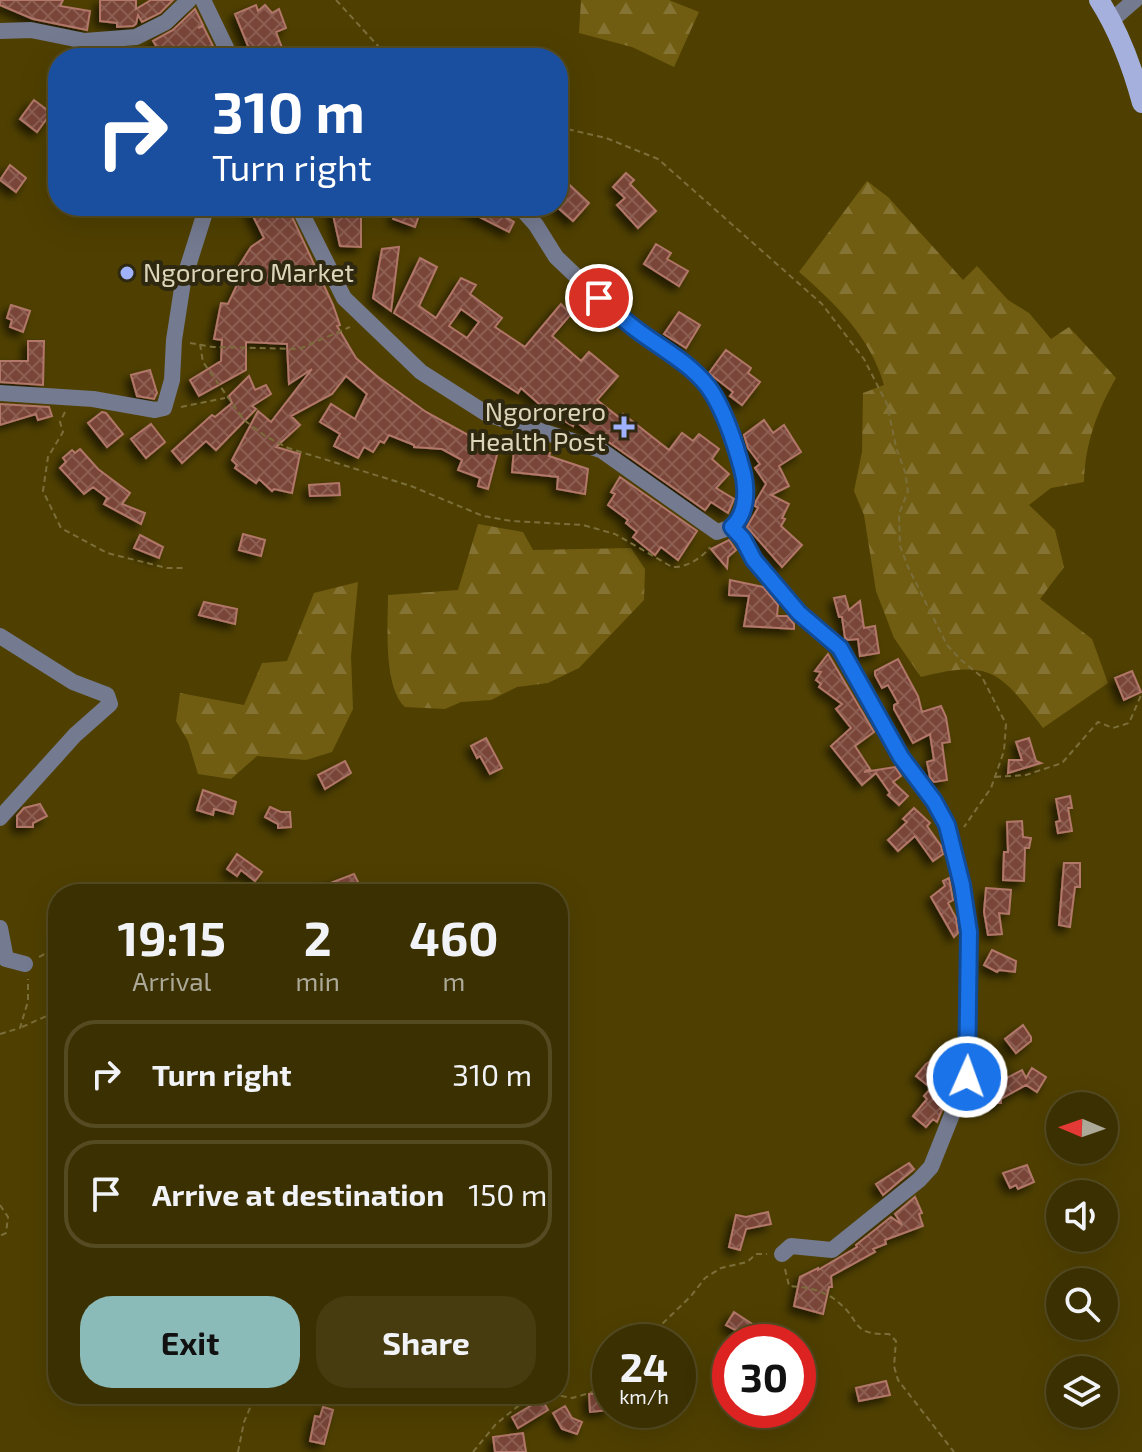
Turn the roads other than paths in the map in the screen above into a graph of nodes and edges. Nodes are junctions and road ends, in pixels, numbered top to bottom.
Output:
1 (189, 0) edge
2 (203, 0) edge
3 (1099, 0) edge
4 (1135, 0) edge
5 (1112, 20) junction
6 (0, 31) edge
7 (226, 48) edge
8 (1142, 103) edge
9 (204, 216) edge
10 (303, 216) edge
11 (528, 216) edge
12 (0, 393) edge
13 (724, 529) junction
14 (0, 636) edge
15 (0, 818) edge
16 (0, 928) edge
17 (25, 964) road end
18 (782, 1254) road end

1 - 6 street
2 - 7 street
3 - 5 main road
4 - 5 street
5 - 8 main road
9 - 12 street
10 - 13 street
11 - 13 street
13 - 18 street
14 - 15 street
16 - 17 street

